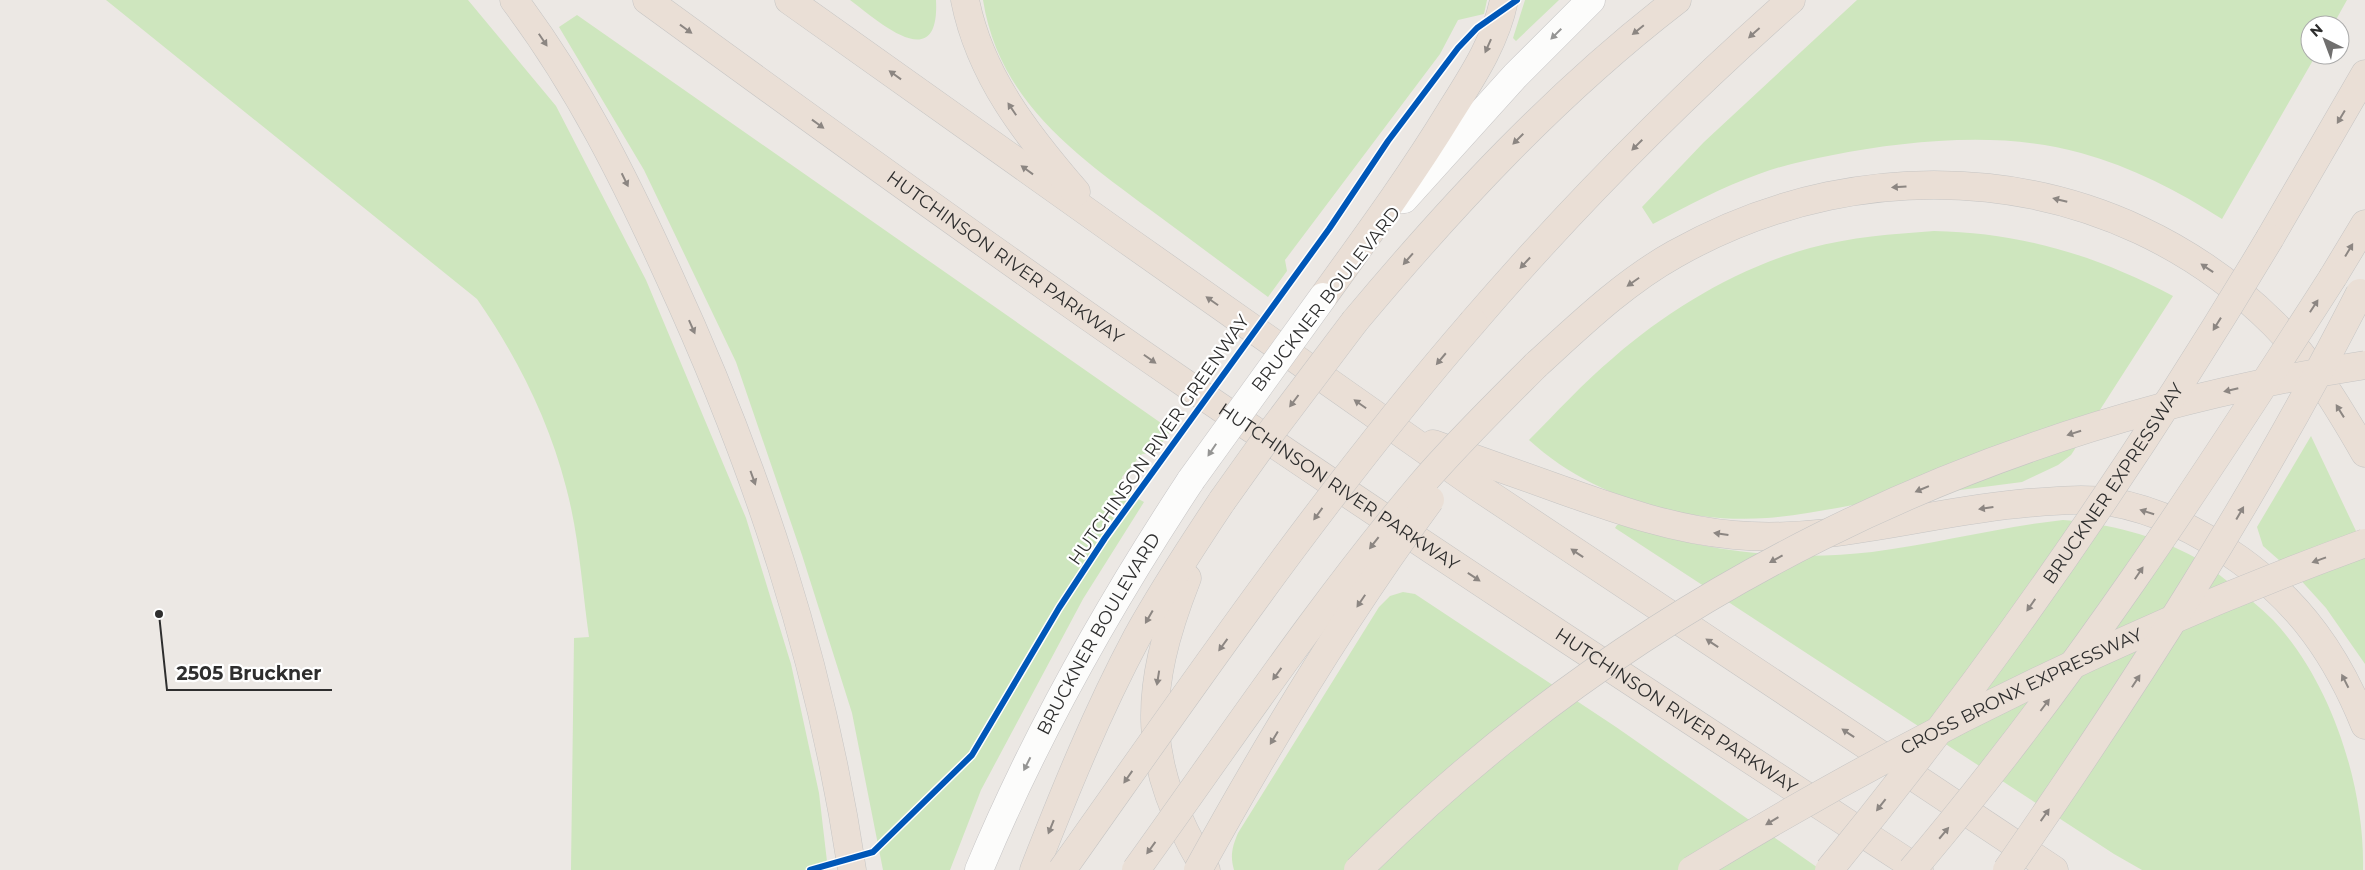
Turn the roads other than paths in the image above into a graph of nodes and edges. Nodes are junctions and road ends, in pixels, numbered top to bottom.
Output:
1 (514, 0) edge
2 (647, 0) edge
3 (789, 0) edge
4 (965, 0) edge
5 (1504, 0) edge
6 (1591, 0) edge
7 (1676, 0) edge
8 (1791, 0) edge
9 (2365, 74) edge
10 (2365, 224) edge
11 (1124, 238) junction
12 (2362, 288) edge
13 (1323, 297) junction
14 (1536, 365) junction
15 (2365, 366) edge
16 (1400, 432) junction
17 (2365, 453) edge
18 (1222, 502) junction
19 (2365, 543) edge
20 (2365, 725) edge
21 (852, 870) edge
22 (979, 870) edge
23 (1034, 870) edge
24 (1062, 870) edge
25 (1136, 870) edge
26 (1198, 870) edge
27 (1206, 870) edge
28 (1358, 870) edge
29 (1692, 870) edge
30 (1829, 870) edge
31 (1912, 870) edge
32 (1919, 870) edge
33 (2008, 870) edge
34 (2054, 870) edge

1 -> 21 highway
2 -> 32 highway, HUTCHINSON RIVER PARKWAY
11 -> 3 highway
11 -> 4 highway
5 -> 13 highway
6 -> 13 main road, BRUCKNER BOULEVARD
7 -> 18 highway, bridge
8 -> 24 highway, bridge
9 -> 30 highway, BRUCKNER EXPRESSWAY, bridge
31 -> 10 highway, bridge
16 -> 11 highway
33 -> 12 highway, bridge
13 -> 22 main road, BRUCKNER BOULEVARD, bridge
17 -> 14 highway
14 -> 25 highway, bridge
14 -> 26 highway, bridge
15 -> 28 highway, bridge
20 -> 16 highway
34 -> 16 highway
18 -> 23 highway
18 -> 27 highway
19 -> 29 highway, CROSS BRONX EXPRESSWAY, bridge

